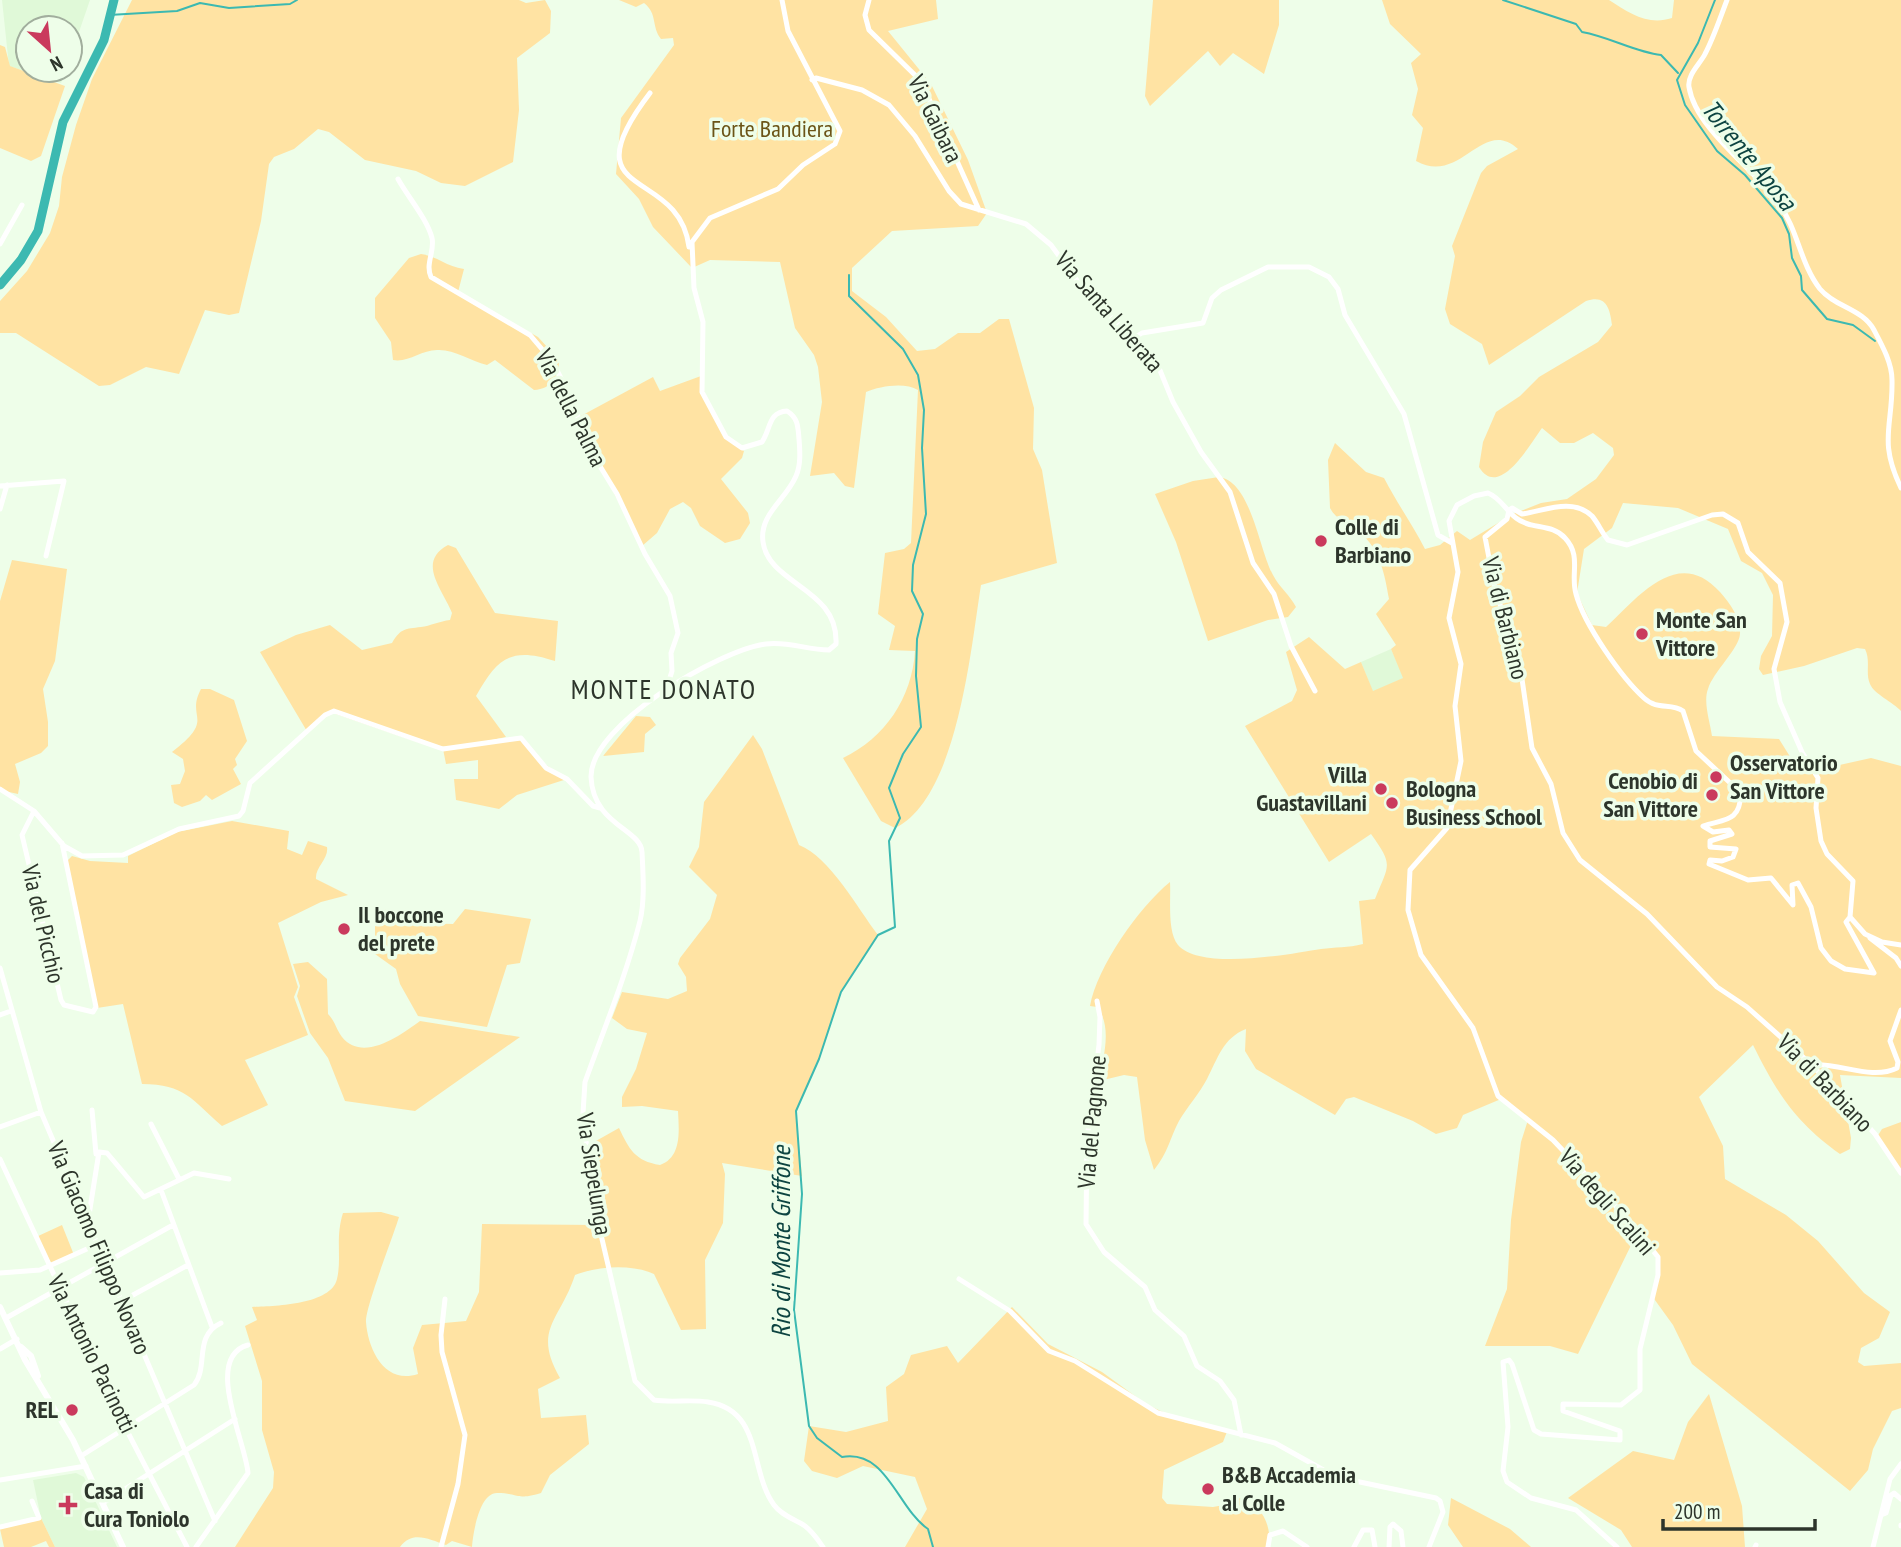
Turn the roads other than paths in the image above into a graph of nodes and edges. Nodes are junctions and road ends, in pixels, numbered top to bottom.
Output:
1 (782, 0) edge
2 (869, 0) edge
3 (1727, 0) edge
4 (812, 80) junction
5 (650, 93) dead end
6 (398, 179) dead end
7 (22, 205) dead end
8 (979, 210) junction
9 (0, 244) edge
10 (691, 259) junction
11 (1134, 338) junction
12 (3, 486) edge
13 (1901, 488) edge
14 (0, 509) edge
15 (1509, 510) junction
16 (1452, 543) junction
17 (46, 556) dead end
18 (667, 688) junction
19 (1315, 691) dead end
20 (0, 789) edge
21 (600, 808) junction
22 (34, 811) junction
23 (62, 844) junction
24 (1850, 917) junction
25 (1865, 934) junction
26 (1901, 945) edge
27 (1901, 967) edge
28 (0, 968) edge
29 (1097, 1001) dead end
30 (1901, 1010) edge
31 (11, 1011) junction
32 (0, 1015) edge
33 (1812, 1065) junction
34 (92, 1110) dead end
35 (41, 1112) junction
36 (151, 1124) dead end
37 (0, 1127) edge
38 (96, 1154) junction
39 (0, 1159) edge
40 (1901, 1173) edge
41 (229, 1179) dead end
42 (179, 1180) junction
43 (161, 1190) junction
44 (86, 1217) junction
45 (173, 1225) junction
46 (97, 1244) junction
47 (106, 1263) junction
48 (188, 1265) junction
49 (49, 1266) junction
50 (0, 1273) edge
51 (959, 1279) dead end
52 (60, 1288) junction
53 (445, 1299) dead end
54 (122, 1301) junction
55 (0, 1307) edge
56 (6, 1318) junction
57 (221, 1323) dead end
58 (212, 1327) junction
59 (17, 1339) junction
60 (248, 1345) dead end
61 (0, 1349) edge
62 (164, 1404) junction
63 (235, 1419) junction
64 (126, 1427) junction
65 (1241, 1436) junction
66 (185, 1451) junction
67 (80, 1456) junction
68 (1901, 1464) edge
69 (86, 1466) junction
70 (151, 1472) junction
71 (0, 1480) edge
72 (1901, 1499) edge
73 (32, 1501) dead end
74 (103, 1503) junction
75 (1881, 1515) junction
76 (215, 1521) junction
77 (0, 1527) edge
78 (123, 1545) edge
79 (129, 1547) edge
80 (187, 1547) edge
81 (196, 1547) edge
82 (441, 1547) edge
83 (823, 1547) edge
84 (1268, 1547) edge
85 (1307, 1547) edge
86 (1354, 1547) edge
87 (1375, 1547) edge
88 (1390, 1547) edge
89 (1403, 1547) edge
90 (1429, 1547) edge
91 (1617, 1547) edge
92 (1873, 1547) edge

1 - 4 street
2 - 8 street, Via Gaibara
3 - 13 street
4 - 8 street, Via Santa Liberata
4 - 10 street
5 - 10 street
6 - 18 street, Via della Palma
7 - 9 street
8 - 11 street, Via Santa Liberata
10 - 18 street
11 - 16 street, Via di Barbiano
11 - 19 street, Via Santa Liberata
12 - 14 street
12 - 17 street
15 - 16 street, Via di Barbiano
15 - 24 street
15 - 24 street
15 - 33 street, Via di Barbiano
16 - 91 street, Via degli Scalini
18 - 21 street
20 - 22 street
21 - 23 street, Via Siepelunga
21 - 83 street, Via Siepelunga
22 - 23 street
22 - 23 street, Via del Picchio
24 - 25 street
25 - 26 street
25 - 27 street
28 - 31 street, Via Giacomo Filippo Novaro
29 - 65 street, Via del Pagnone
30 - 33 street
31 - 32 street
31 - 35 street, Via Giacomo Filippo Novaro
33 - 40 street, Via di Barbiano
34 - 38 street
35 - 37 street
35 - 44 street, Via Giacomo Filippo Novaro
36 - 42 street
38 - 43 street
38 - 44 street
39 - 49 street, Via Antonio Pacinotti
41 - 42 street
42 - 43 street
43 - 45 street
44 - 46 street, Via Giacomo Filippo Novaro
45 - 47 street
45 - 48 street
46 - 47 street, Via Giacomo Filippo Novaro
46 - 49 street
47 - 52 street
47 - 54 street, Via Giacomo Filippo Novaro
48 - 54 street
48 - 58 street
49 - 50 street
49 - 52 street, Via Antonio Pacinotti
51 - 65 street
52 - 56 street
52 - 64 street, Via Antonio Pacinotti
53 - 82 street
54 - 62 street, Via Giacomo Filippo Novaro
55 - 56 main road
56 - 59 main road
57 - 58 street
58 - 62 street
59 - 61 street
59 - 67 main road
60 - 63 street
62 - 64 street
62 - 66 street, Via Giacomo Filippo Novaro
63 - 66 street
63 - 76 street
64 - 67 street
64 - 70 street, Via Antonio Pacinotti
65 - 90 street
66 - 70 street
66 - 76 street, Via Giacomo Filippo Novaro
67 - 69 main road
68 - 75 street
69 - 71 street
69 - 74 main road
70 - 74 street
70 - 80 street, Via Antonio Pacinotti
72 - 75 street
73 - 77 street
74 - 78 main road
75 - 92 street
76 - 81 street
78 - 79 main road
84 - 85 street
86 - 87 street
88 - 89 street

